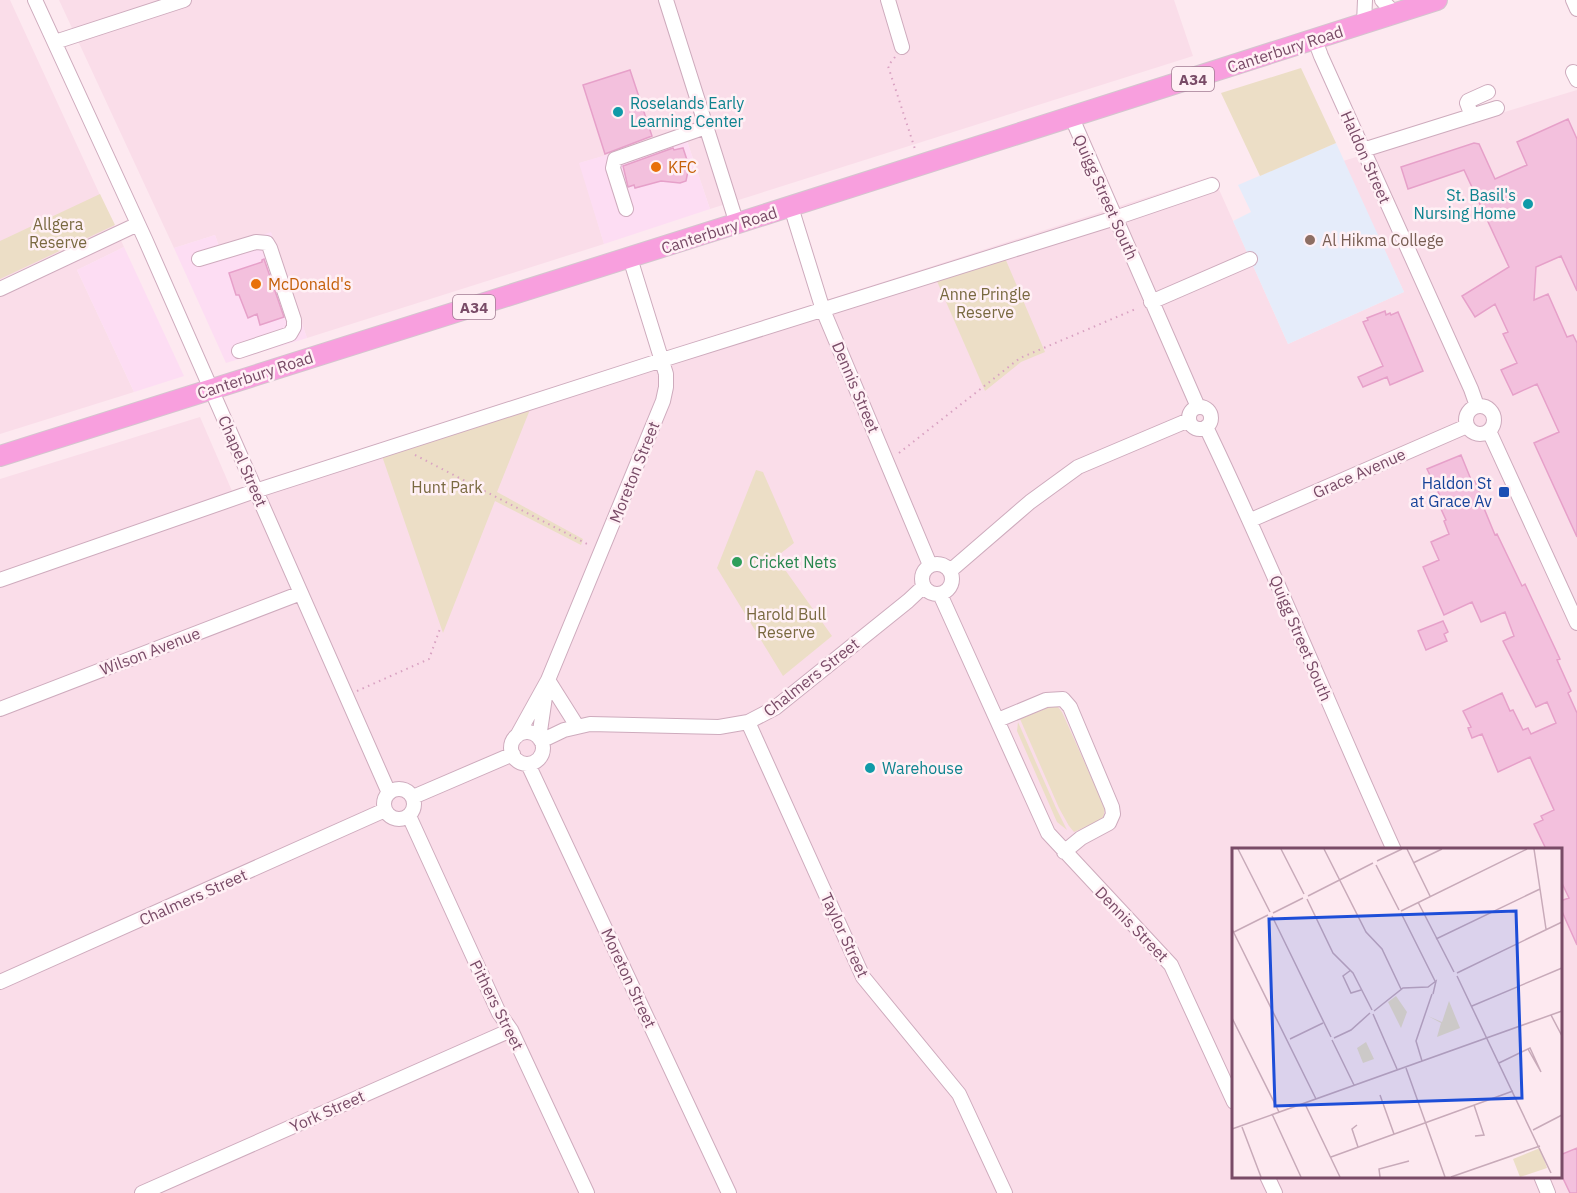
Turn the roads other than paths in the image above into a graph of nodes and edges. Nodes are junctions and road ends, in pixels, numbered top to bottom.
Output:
1 (35, 0) edge
2 (184, 0) edge
3 (666, 0) edge
4 (888, 0) edge
5 (1365, 0) edge
6 (1437, 0) edge
7 (1573, 0) edge
8 (1388, 7) edge
9 (1577, 9) edge
10 (1364, 24) junction
11 (1315, 39) junction
12 (55, 42) junction
13 (903, 47) road end
14 (1488, 92) dead end
15 (1497, 108) dead end
16 (1472, 116) junction
17 (1072, 118) junction
18 (706, 127) junction
19 (1363, 150) junction
20 (1212, 185) dead end
21 (791, 207) junction
22 (626, 209) dead end
23 (1115, 218) junction
24 (138, 224) junction
25 (737, 224) junction
26 (630, 258) junction
27 (1250, 259) dead end
28 (201, 263) dead end
29 (0, 289) edge
30 (1151, 302) junction
31 (823, 310) junction
32 (239, 351) dead end
33 (662, 360) junction
34 (211, 388) junction
35 (1477, 406) junction
36 (1198, 407) junction
37 (1189, 420) junction
38 (1467, 426) junction
39 (1206, 427) junction
40 (1489, 431) junction
41 (0, 456) edge
42 (255, 491) junction
43 (1251, 520) junction
44 (930, 565) junction
45 (950, 571) junction
46 (0, 580) edge
47 (924, 586) junction
48 (301, 593) junction
49 (940, 594) junction
50 (1577, 623) edge
51 (548, 680) junction
52 (0, 709) edge
53 (998, 720) junction
54 (748, 722) junction
55 (577, 726) junction
56 (517, 736) junction
57 (540, 739) junction
58 (513, 754) junction
59 (528, 764) junction
60 (389, 793) junction
61 (413, 797) junction
62 (385, 810) junction
63 (409, 816) junction
64 (1394, 848) edge
65 (1064, 852) junction
66 (0, 982) edge
67 (511, 1030) junction
68 (1232, 1100) edge
69 (1268, 1178) edge
70 (1542, 1178) edge
71 (142, 1193) edge
72 (587, 1193) edge
73 (729, 1193) edge
74 (1005, 1193) edge
75 (1275, 1193) edge
76 (1548, 1193) edge

1 - 12 street, Chapel Street
2 - 12 street
3 - 18 street
4 - 13 street
5 - 10 street
6 - 8 highway, Canterbury Road / A34
7 - 9 street
8 - 10 highway, Canterbury Road / A34
10 - 11 highway, Canterbury Road / A34
11 - 17 highway, Canterbury Road / A34
11 - 19 street, Haldon Street
12 - 24 street, Chapel Street
14 - 16 street
15 - 16 street
16 - 19 street
17 - 21 highway, Canterbury Road / A34
17 - 23 street, Quigg Street South
18 - 22 street
18 - 25 street
19 - 35 street, Haldon Street
20 - 23 street
21 - 25 highway, Canterbury Road / A34
21 - 31 street, Dennis Street
23 - 30 street, Quigg Street South
23 - 31 street
24 - 29 street
24 - 34 street, Chapel Street
25 - 26 highway, Canterbury Road / A34
26 - 33 street, Moreton Street
26 - 34 highway, Canterbury Road / A34
27 - 30 street
28 - 32 street
30 - 36 street, Quigg Street South
31 - 33 street
31 - 44 street, Dennis Street
33 - 42 street
33 - 51 street, Moreton Street
34 - 41 highway, Canterbury Road / A34
34 - 42 street, Chapel Street
35 - 38 street
35 - 40 street
36 - 37 street
36 - 39 street
37 - 39 street
37 - 45 street
38 - 40 street
38 - 43 street, Grace Avenue
39 - 43 street, Quigg Street South
40 - 50 street
42 - 46 street
42 - 48 street, Chapel Street
43 - 64 street, Quigg Street South
44 - 45 street
44 - 47 street
45 - 49 street
47 - 49 street
47 - 54 street, Chalmers Street
48 - 52 street, Wilson Avenue
48 - 60 street, Chapel Street
49 - 53 street, Dennis Street
51 - 55 street
51 - 56 street, Moreton Street
51 - 57 street, Moreton Street
53 - 65 street, Dennis Street
53 - 65 street
54 - 55 street, Chalmers Street
54 - 74 street, Taylor Street
55 - 57 street, Chalmers Street
56 - 57 street
56 - 58 street
57 - 59 street
58 - 59 street
58 - 61 street
59 - 73 street, Moreton Street
60 - 61 street
60 - 62 street
61 - 63 street
62 - 63 street
62 - 66 street, Chalmers Street
63 - 67 street, Pithers Street
65 - 68 street, Dennis Street
67 - 71 street, York Street
67 - 72 street, Pithers Street
69 - 75 street
70 - 76 street

